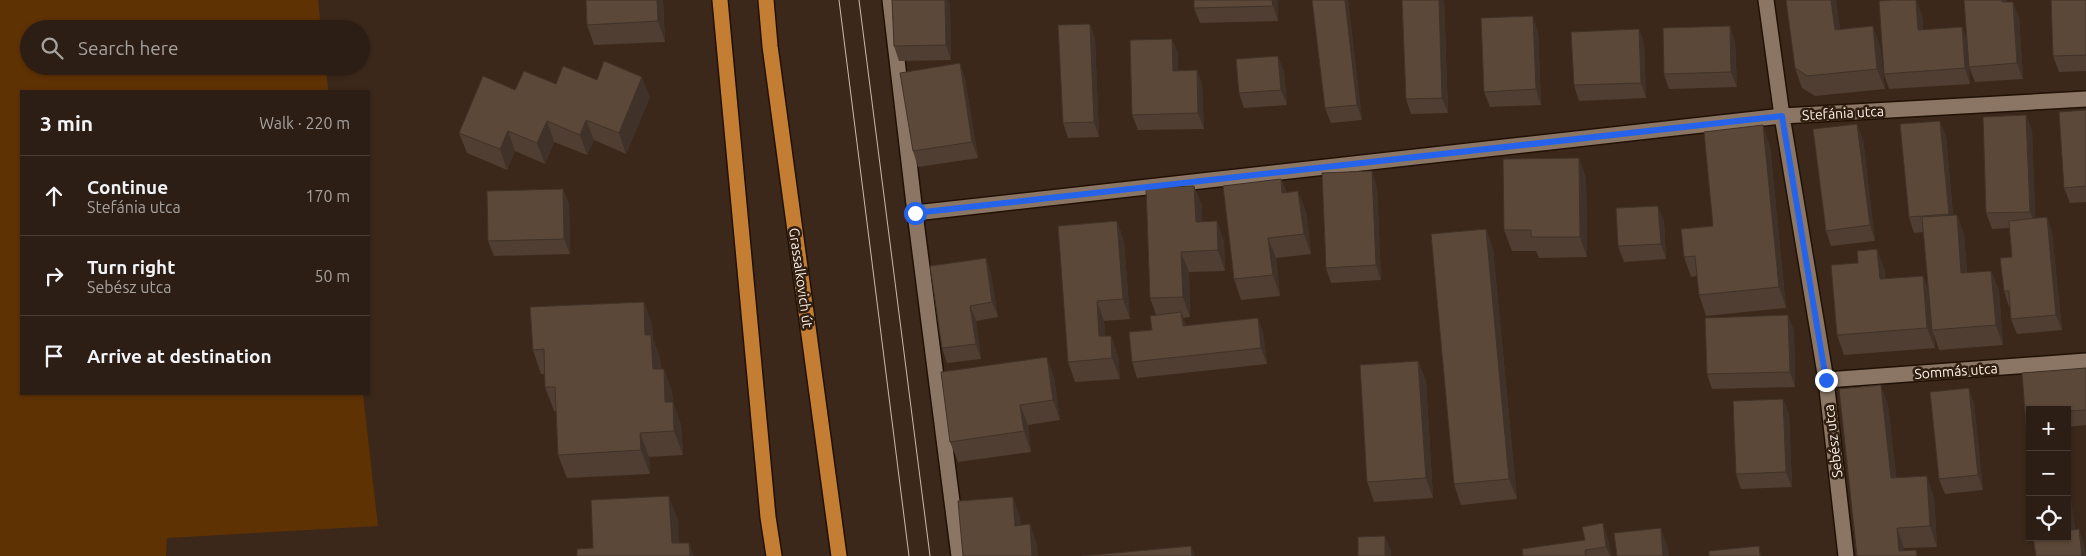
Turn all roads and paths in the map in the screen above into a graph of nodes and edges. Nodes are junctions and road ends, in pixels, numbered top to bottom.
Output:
1 (720, 0) edge
2 (766, 0) edge
3 (890, 0) edge
4 (1766, 0) edge
5 (2086, 99) edge
6 (1782, 116) junction
7 (915, 213) junction
8 (2086, 361) edge
9 (1826, 380) junction
10 (774, 556) edge
11 (839, 556) edge
12 (959, 556) edge
13 (1846, 556) edge

1 - 10 main road
2 - 11 main road, Grassalkovich út
3 - 7 street
4 - 6 street, Sebész utca
5 - 6 street, Stefánia utca
6 - 7 street, Stefánia utca
6 - 9 street, Sebész utca
7 - 12 street
8 - 9 street, Sommás utca
9 - 13 street, Sebész utca

